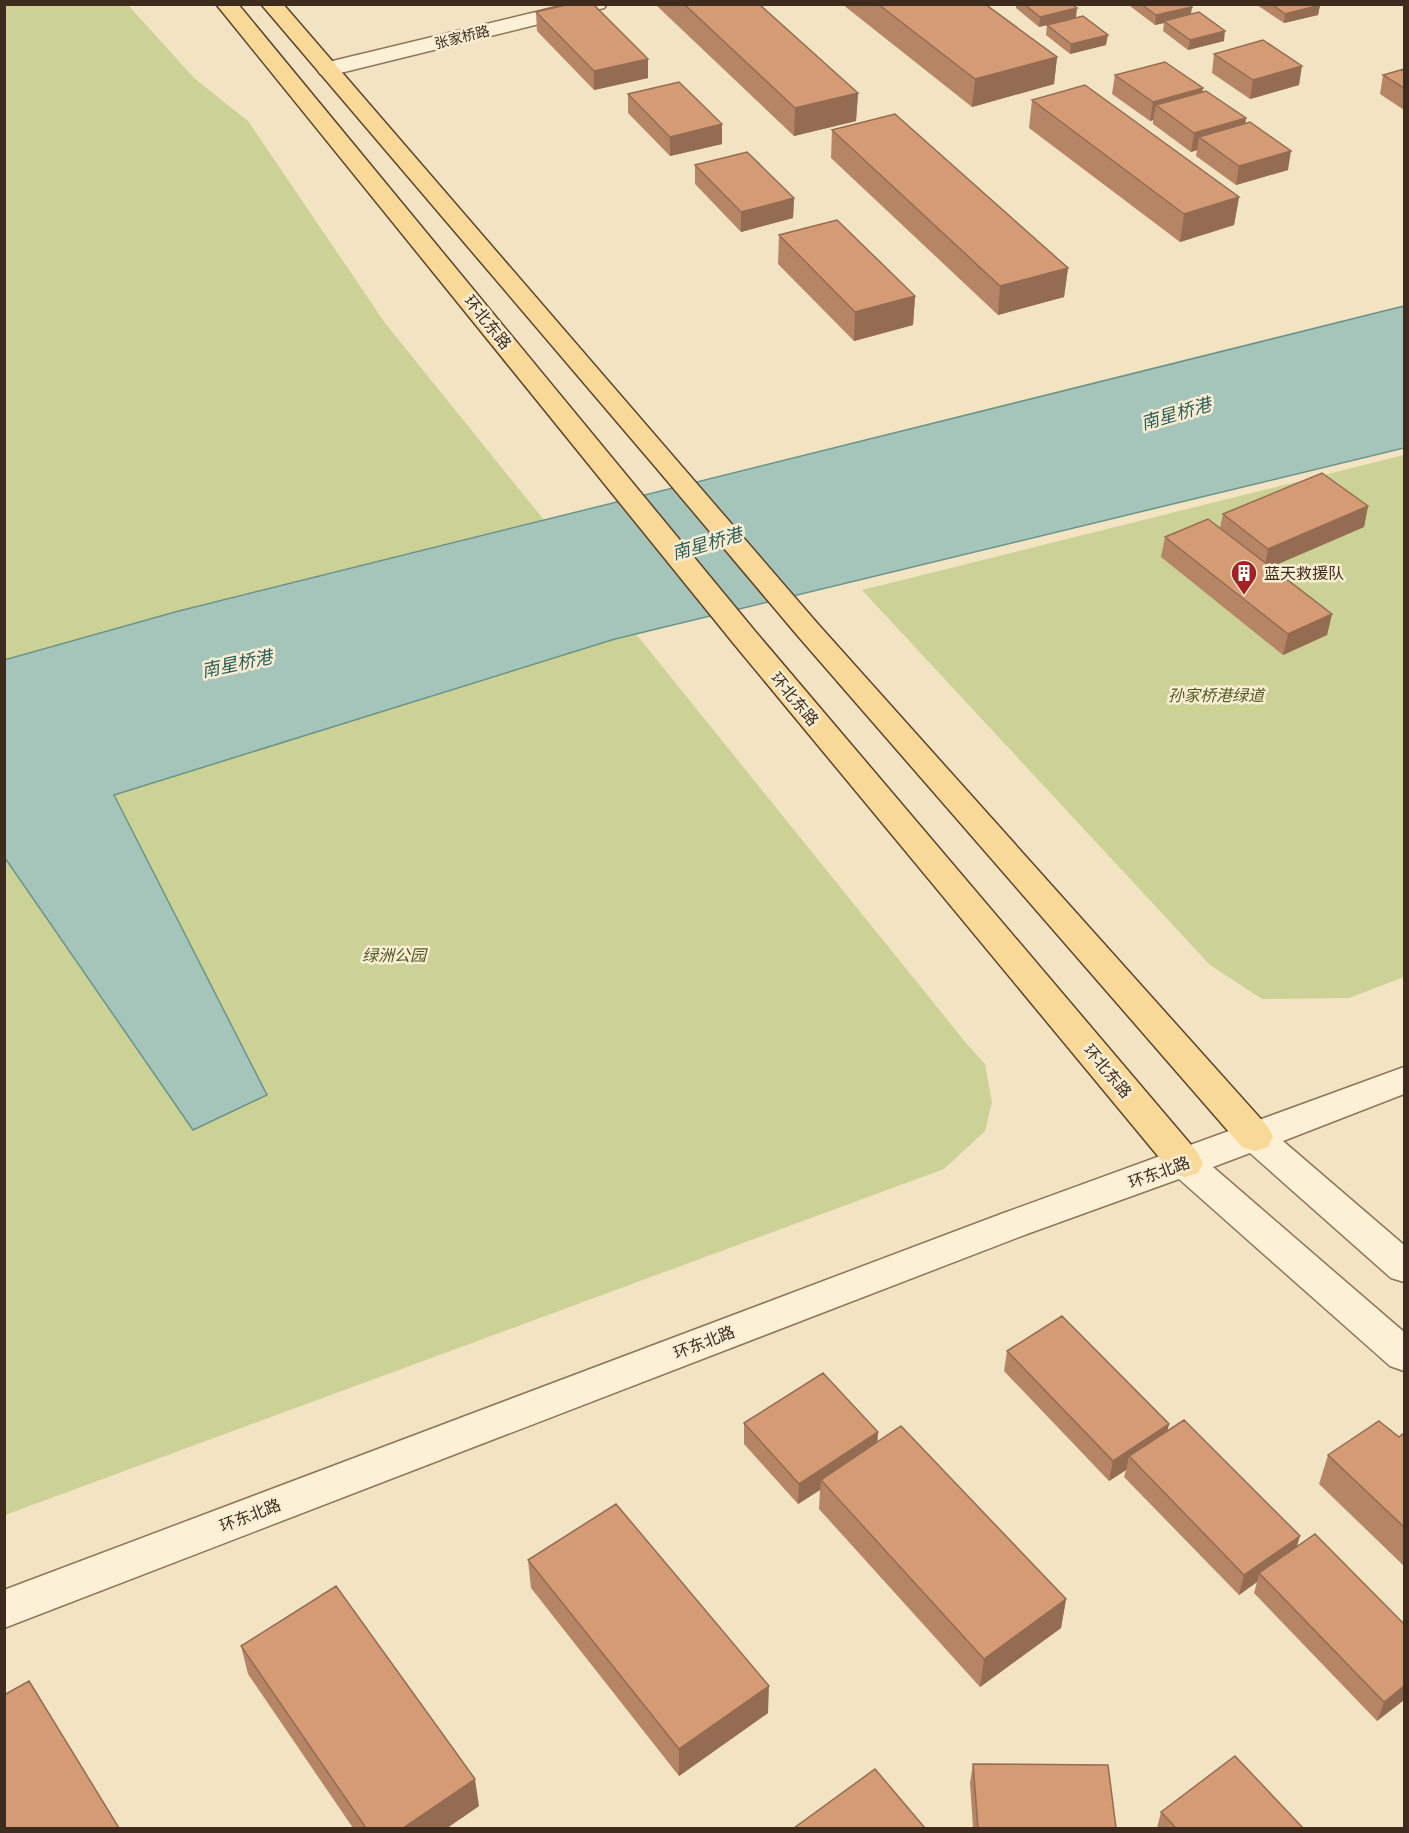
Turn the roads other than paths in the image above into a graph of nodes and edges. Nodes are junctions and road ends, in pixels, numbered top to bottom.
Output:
1 (226, 4) edge
2 (271, 4) edge
3 (597, 4) edge
4 (328, 69) junction
5 (1404, 1080) edge
6 (1255, 1137) junction
7 (1185, 1163) junction
8 (1404, 1267) edge
9 (1404, 1355) edge
10 (4, 1609) edge

1 - 7 main road, 环北东路
2 - 4 main road
3 - 4 street, 张家桥路
4 - 6 main road
5 - 6 street, 环东北路
6 - 7 street, 环东北路
6 - 8 street
7 - 9 street, 环北东路
7 - 10 street, 环东北路

